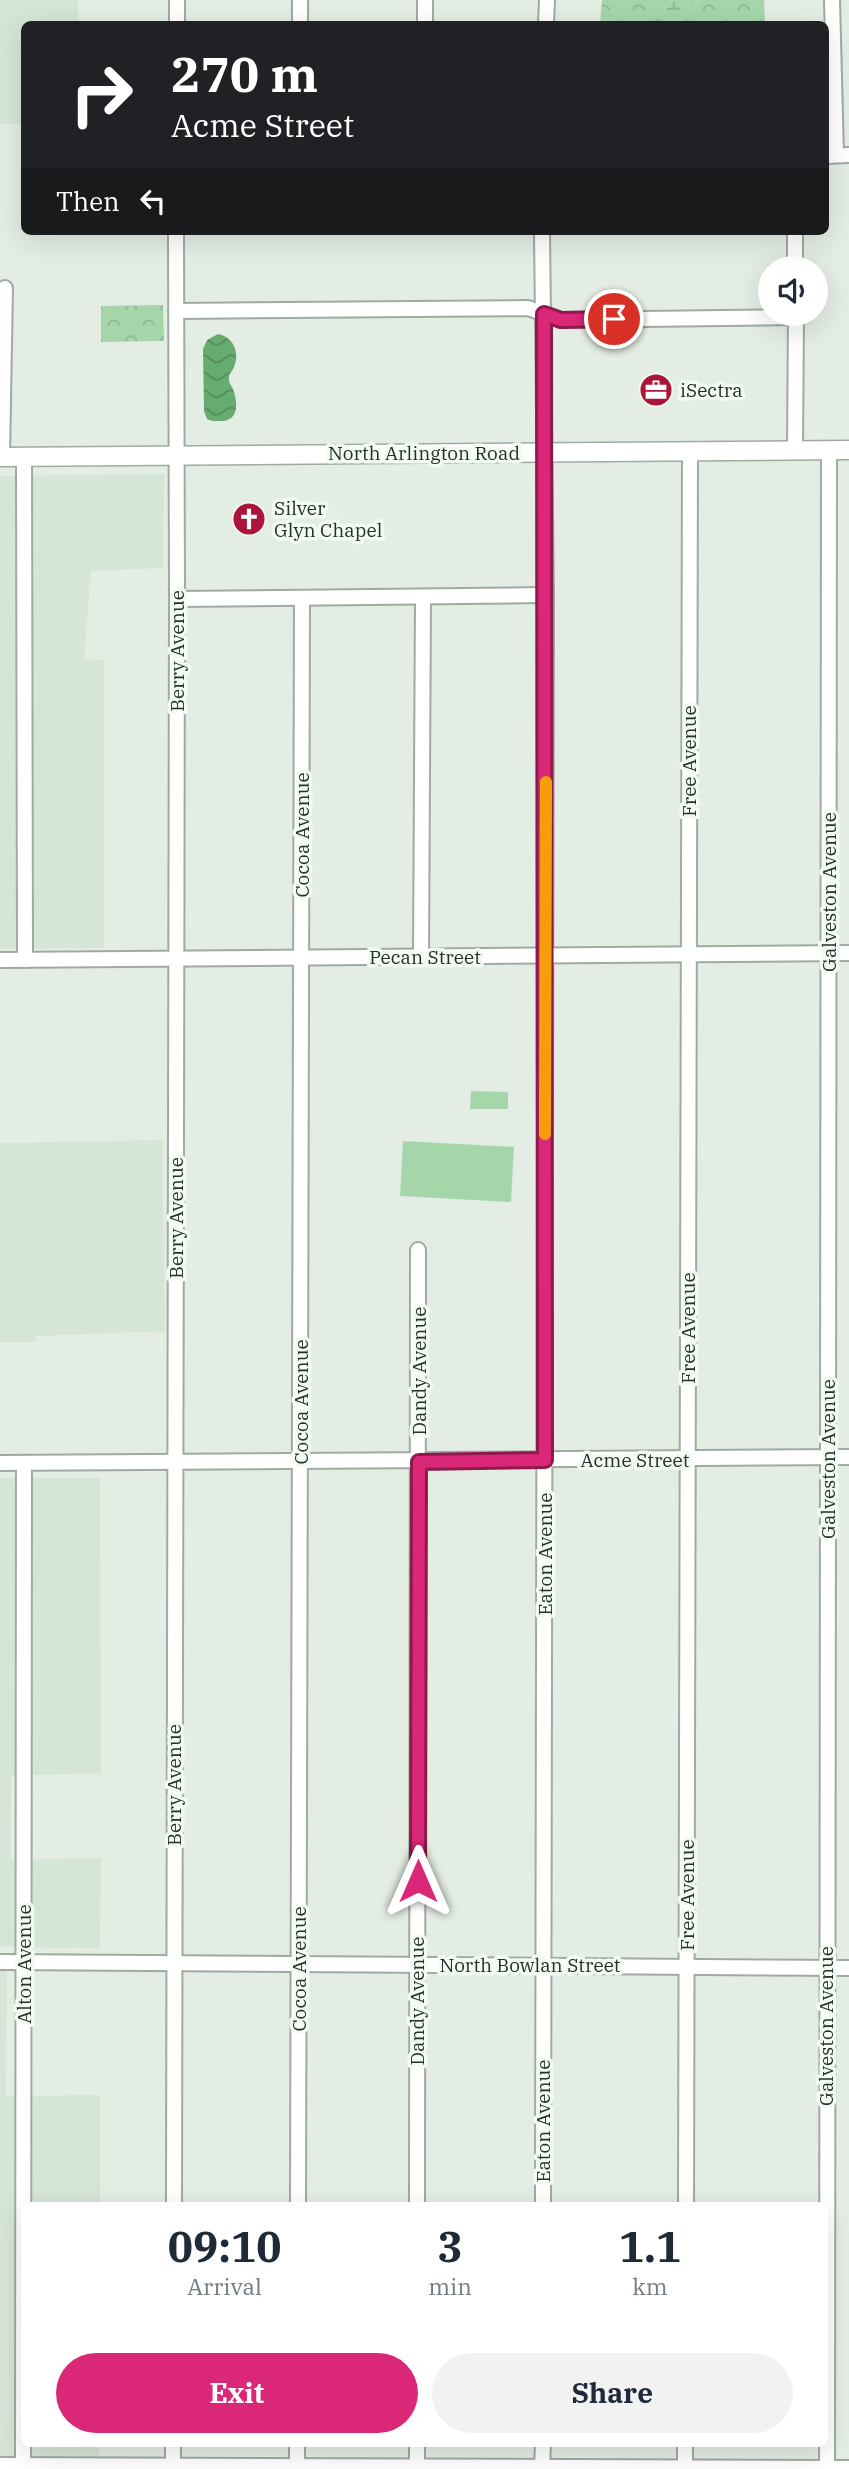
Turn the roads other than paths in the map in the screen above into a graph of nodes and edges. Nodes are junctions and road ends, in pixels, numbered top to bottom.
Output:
1 (177, 0) edge
2 (300, 0) edge
3 (425, 0) edge
4 (547, 0) edge
5 (832, 0) edge
6 (177, 21) edge
7 (300, 21) edge
8 (425, 21) edge
9 (546, 21) edge
10 (837, 155) edge
11 (176, 235) edge
12 (542, 235) edge
13 (795, 235) edge
14 (796, 256) edge
15 (5, 288) dead end
16 (176, 311) junction
17 (544, 314) junction
18 (758, 316) edge
19 (796, 326) edge
20 (795, 450) junction
21 (830, 450) junction
22 (849, 450) edge
23 (690, 451) junction
24 (545, 452) junction
25 (176, 455) junction
26 (1, 457) edge
27 (24, 457) junction
28 (546, 595) junction
29 (423, 598) junction
30 (177, 599) junction
31 (302, 599) junction
32 (689, 953) junction
33 (849, 953) edge
34 (830, 954) junction
35 (545, 956) junction
36 (302, 957) junction
37 (421, 957) junction
38 (177, 958) junction
39 (0, 960) edge
40 (25, 960) junction
41 (418, 1250) dead end
42 (849, 1457) edge
43 (828, 1458) junction
44 (545, 1460) junction
45 (688, 1460) junction
46 (175, 1462) junction
47 (301, 1462) junction
48 (419, 1462) junction
49 (0, 1463) edge
50 (24, 1463) junction
51 (0, 1962) edge
52 (24, 1962) junction
53 (174, 1963) junction
54 (299, 1964) junction
55 (417, 1964) junction
56 (543, 1965) junction
57 (686, 1966) junction
58 (826, 1968) junction
59 (849, 1968) edge
60 (24, 2202) edge
61 (174, 2202) edge
62 (298, 2202) edge
63 (417, 2202) edge
64 (543, 2202) edge
65 (685, 2202) edge
66 (826, 2202) edge
67 (23, 2447) edge
68 (173, 2447) edge
69 (297, 2447) edge
70 (416, 2447) edge
71 (542, 2447) edge
72 (685, 2447) edge
73 (827, 2447) edge
74 (0, 2465) edge
75 (23, 2465) junction
76 (173, 2467) edge
77 (297, 2467) edge
78 (416, 2467) edge
79 (542, 2468) edge
80 (685, 2468) edge
81 (849, 2468) edge
82 (827, 2469) edge

1 - 6 street
2 - 7 street
3 - 8 street
4 - 9 street
5 - 10 street
11 - 16 street, Berry Avenue
12 - 17 street, Eaton Avenue
13 - 14 street
15 - 26 street
16 - 17 street
16 - 25 street, Berry Avenue
17 - 18 street
17 - 24 street, Eaton Avenue
19 - 20 street
20 - 21 main road, North Arlington Road
20 - 23 main road, North Arlington Road
21 - 22 main road, North Arlington Road
21 - 34 street, Galveston Avenue
23 - 24 main road, North Arlington Road
23 - 32 street, Free Avenue
24 - 25 main road, North Arlington Road
24 - 28 street, Eaton Avenue
25 - 27 main road, North Arlington Road
25 - 30 street, Berry Avenue
26 - 27 main road, North Arlington Road
27 - 40 street
28 - 29 street
28 - 35 street, Eaton Avenue
29 - 31 street
29 - 37 street
30 - 31 street
30 - 38 street, Berry Avenue
31 - 36 street, Cocoa Avenue
32 - 34 street, Pecan Street
32 - 35 street, Pecan Street
32 - 45 street, Free Avenue
33 - 34 street, Pecan Street
34 - 43 street, Galveston Avenue
35 - 37 street, Pecan Street
35 - 44 street, Eaton Avenue
36 - 37 street, Pecan Street
36 - 38 street, Pecan Street
36 - 47 street, Cocoa Avenue
38 - 40 street, Pecan Street
38 - 46 street, Berry Avenue
39 - 40 street, Pecan Street
41 - 48 street, Dandy Avenue
42 - 43 street, Acme Street
43 - 45 street, Acme Street
43 - 58 street, Galveston Avenue
44 - 45 street, Acme Street
44 - 48 street, Acme Street
44 - 56 street, Eaton Avenue
45 - 57 street, Free Avenue
46 - 47 street, Acme Street
46 - 50 street, Acme Street
46 - 53 street, Berry Avenue
47 - 48 street, Acme Street
47 - 54 street, Cocoa Avenue
48 - 55 street, Dandy Avenue
49 - 50 street, Acme Street
50 - 52 street, Alton Avenue
51 - 52 street, North Bowlan Street
52 - 53 street, North Bowlan Street
52 - 60 street, Alton Avenue
53 - 54 street, North Bowlan Street
53 - 61 street, Berry Avenue
54 - 55 street, North Bowlan Street
54 - 62 street, Cocoa Avenue
55 - 56 street, North Bowlan Street
55 - 63 street, Dandy Avenue
56 - 57 street, North Bowlan Street
56 - 64 street, Eaton Avenue
57 - 58 street, North Bowlan Street
57 - 65 street, Free Avenue
58 - 59 street, North Bowlan Street
58 - 66 street, Galveston Avenue
67 - 75 street, Alton Avenue
68 - 76 street
69 - 77 street
70 - 78 street
71 - 79 street
72 - 80 street
73 - 82 street, Galveston Avenue
74 - 75 street
75 - 76 street
76 - 77 street
77 - 78 street
78 - 79 street
79 - 80 street
80 - 82 street
81 - 82 street

